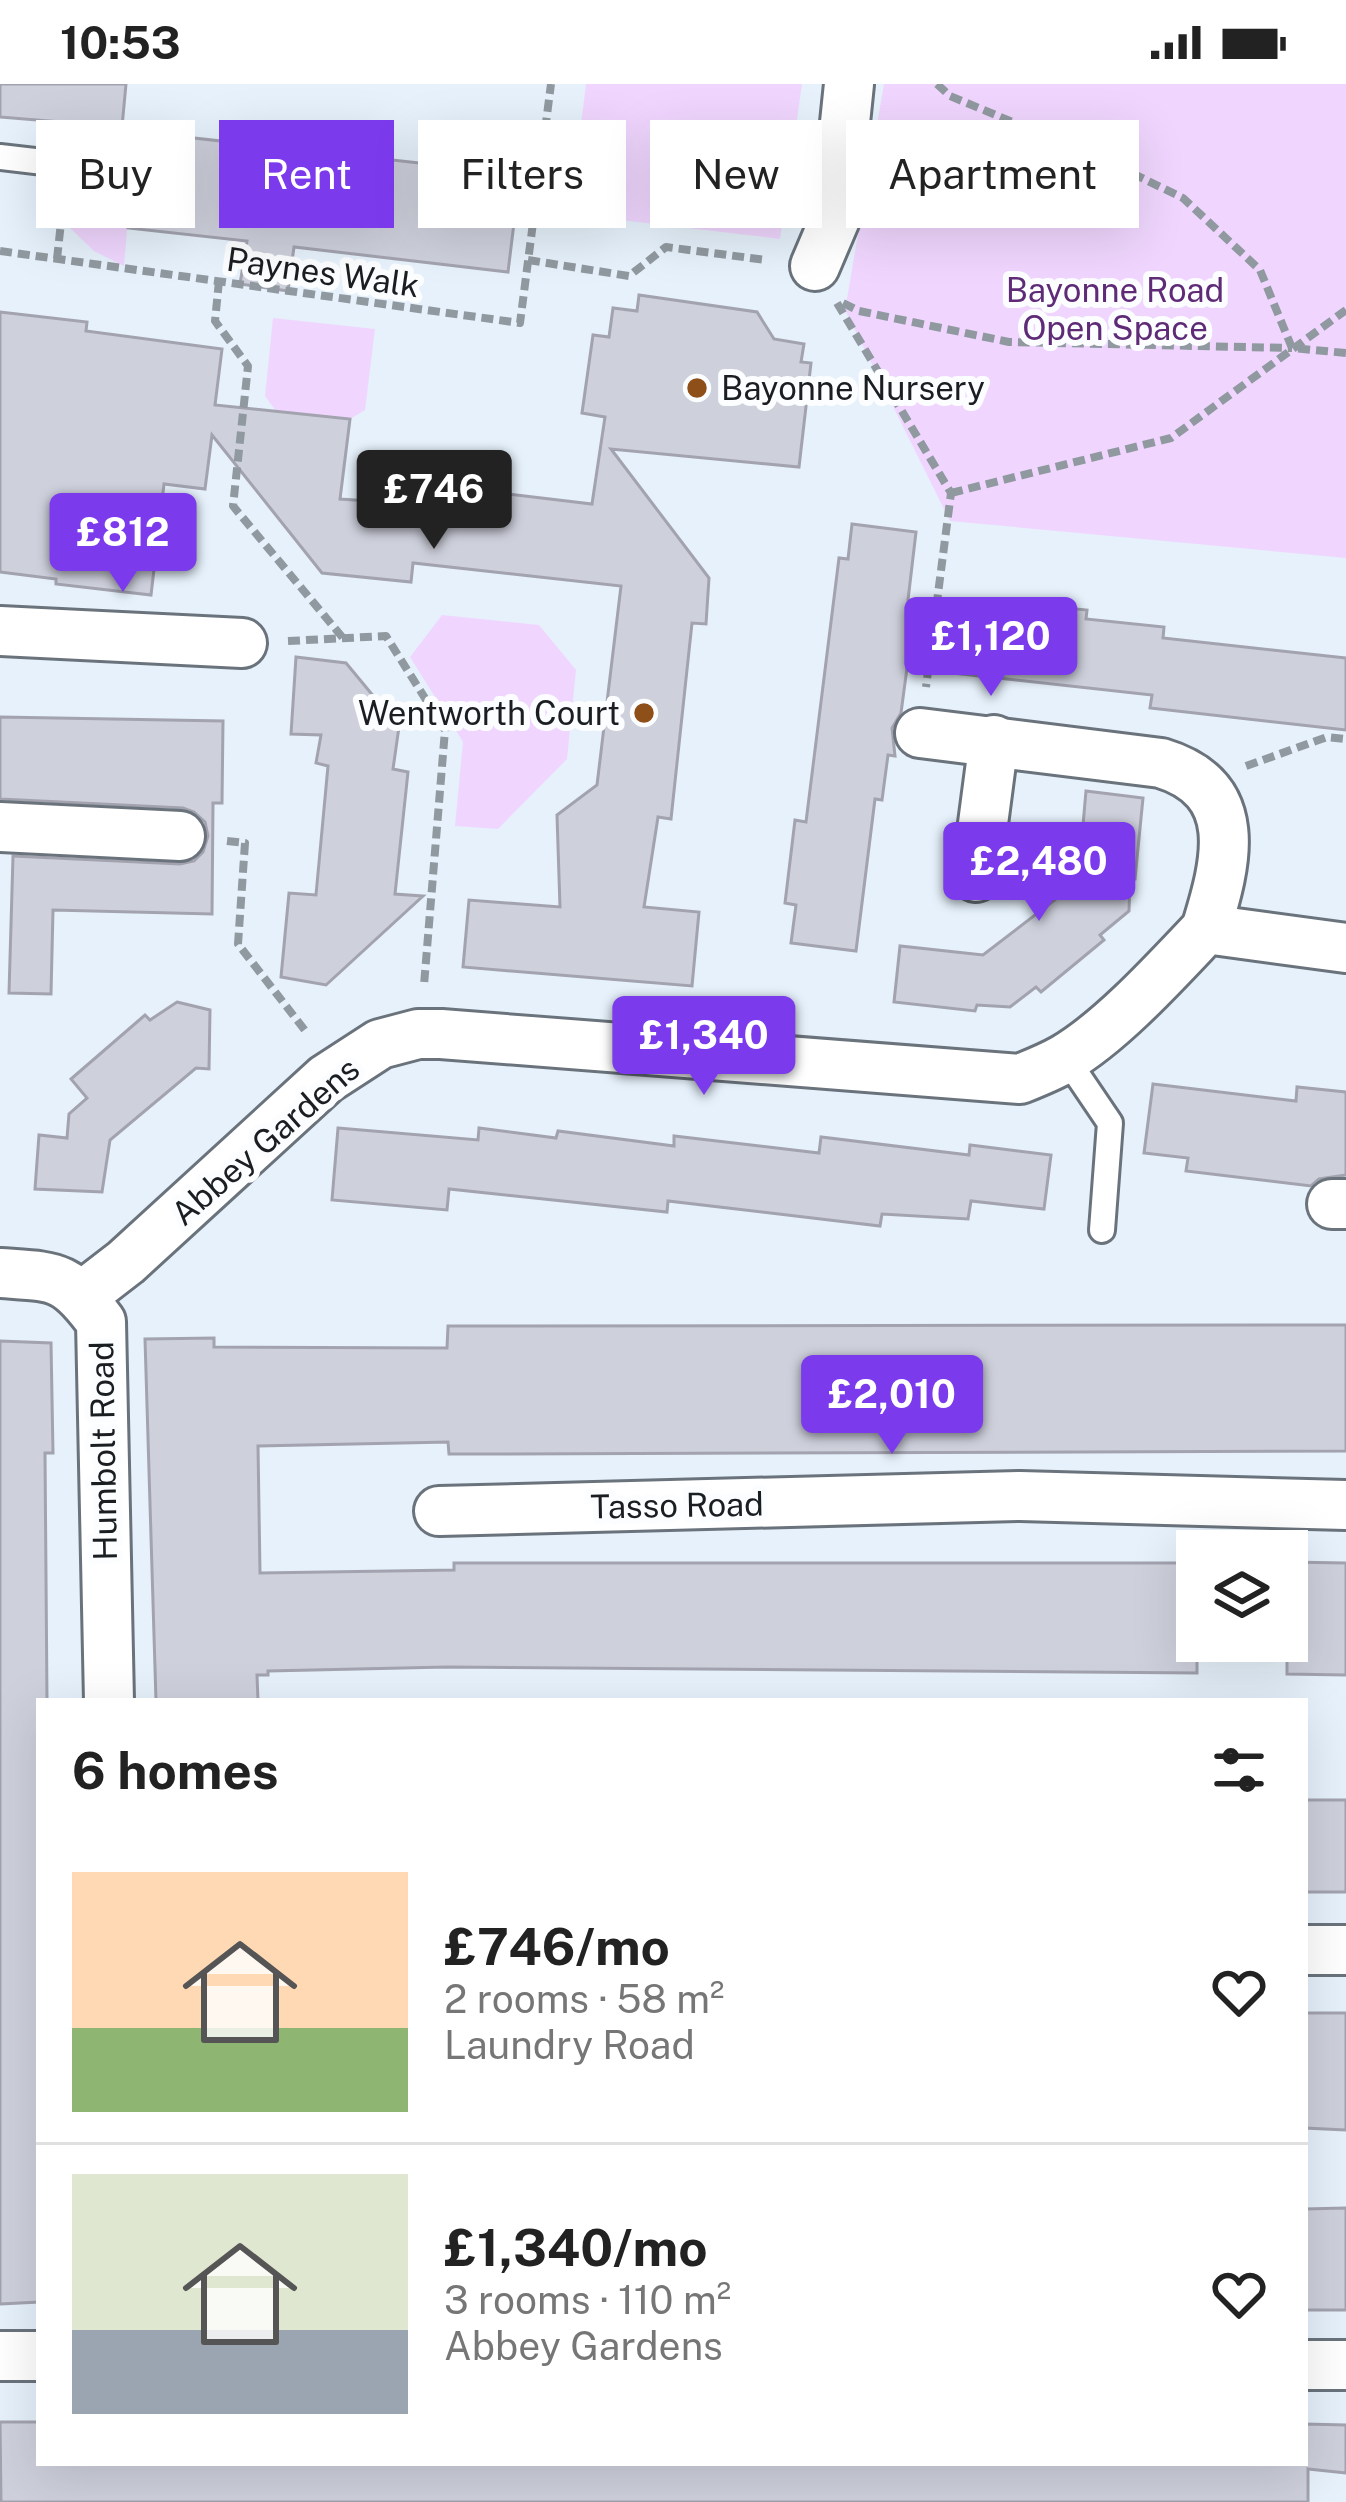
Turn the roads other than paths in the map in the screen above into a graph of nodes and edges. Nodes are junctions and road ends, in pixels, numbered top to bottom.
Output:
1 (849, 84) edge
2 (0, 157) edge
3 (36, 161) edge
4 (815, 266) road end
5 (0, 631) edge
6 (242, 643) road end
7 (920, 733) road end
8 (994, 740) junction
9 (0, 827) edge
10 (180, 836) dead end
11 (976, 877) dead end
12 (1206, 929) junction
13 (1346, 948) edge
14 (1066, 1058) junction
15 (1102, 1230) dead end
16 (0, 1273) edge
17 (82, 1296) junction
18 (1346, 1504) edge
19 (439, 1511) dead end
20 (109, 1698) edge
21 (1346, 1949) edge
22 (1308, 1950) edge
23 (0, 2356) edge
24 (36, 2356) edge
25 (1308, 2365) edge
26 (1346, 2365) edge

1 - 4 street
2 - 3 lane
5 - 6 street
7 - 8 street
8 - 11 street
8 - 12 street
9 - 10 street
12 - 13 street
12 - 14 street, Abbey Gardens
14 - 15 lane
14 - 17 street, Abbey Gardens
16 - 17 street, Humbolt Road
17 - 20 street, Humbolt Road
18 - 19 street, Tasso Road
21 - 22 street
23 - 24 street
25 - 26 street

